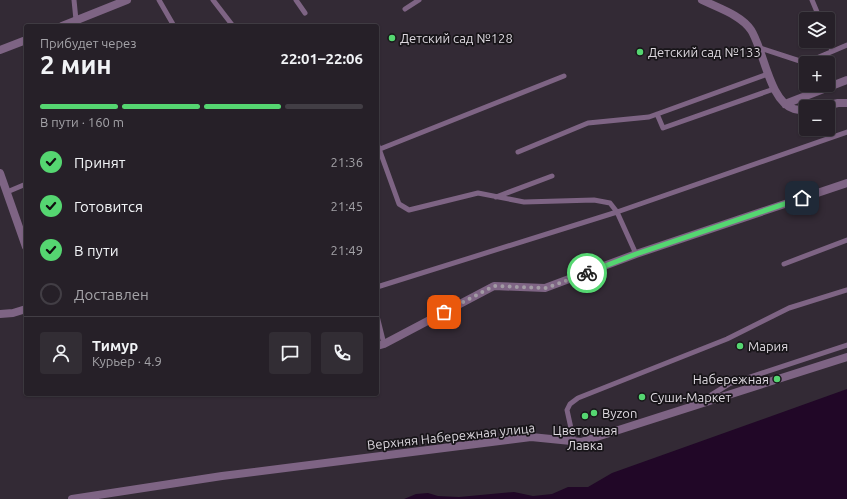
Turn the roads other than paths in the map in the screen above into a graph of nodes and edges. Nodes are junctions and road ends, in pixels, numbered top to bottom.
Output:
1 (74, 0) edge
2 (127, 0) edge
3 (159, 0) edge
4 (213, 0) edge
5 (296, 0) edge
6 (419, 0) edge
7 (702, 0) edge
8 (812, 0) edge
9 (404, 9) dead end
10 (817, 12) edge
11 (305, 13) dead end
12 (76, 20) junction
13 (67, 24) edge
14 (173, 24) edge
15 (231, 24) edge
16 (24, 41) edge
17 (847, 45) edge
18 (760, 48) junction
19 (0, 50) edge
20 (832, 50) joint
21 (768, 74) junction
22 (564, 76) dead end
23 (847, 80) edge
24 (774, 89) junction
25 (847, 103) edge
26 (785, 104) junction
27 (835, 104) edge
28 (799, 109) edge
29 (657, 114) junction
30 (847, 132) edge
31 (380, 149) joint
32 (518, 152) dead end
33 (0, 173) edge
34 (552, 176) dead end
35 (847, 183) edge
36 (24, 185) edge
37 (7, 192) junction
38 (496, 197) junction
39 (617, 212) junction
40 (847, 240) edge
41 (24, 242) edge
42 (636, 254) junction
43 (784, 264) dead end
44 (379, 286) edge
45 (847, 290) edge
46 (24, 310) edge
47 (0, 314) edge
48 (380, 345) edge
49 (847, 345) edge
50 (847, 357) edge
51 (691, 407) junction
52 (574, 442) junction
53 (72, 499) edge

1 - 12 lane
2 - 12 street
3 - 14 lane
4 - 15 lane
5 - 11 lane
6 - 9 lane
7 - 18 street
8 - 10 lane
12 - 13 street
16 - 19 street
17 - 20 lane
18 - 20 lane
18 - 21 street
21 - 24 street
21 - 29 lane
22 - 31 lane
23 - 26 street
24 - 26 street
24 - 29 lane
25 - 27 street
26 - 28 street
29 - 32 lane
30 - 39 lane
31 - 38 lane
33 - 37 street
34 - 38 lane
35 - 42 street
36 - 37 lane
37 - 41 street
38 - 39 lane
39 - 42 lane
39 - 44 lane
40 - 43 lane
42 - 48 street
45 - 52 lane
46 - 47 street
49 - 51 lane
50 - 51 street, Верхняя Набережная улица
51 - 52 street, Верхняя Набережная улица
52 - 53 street, Верхняя Набережная улица

